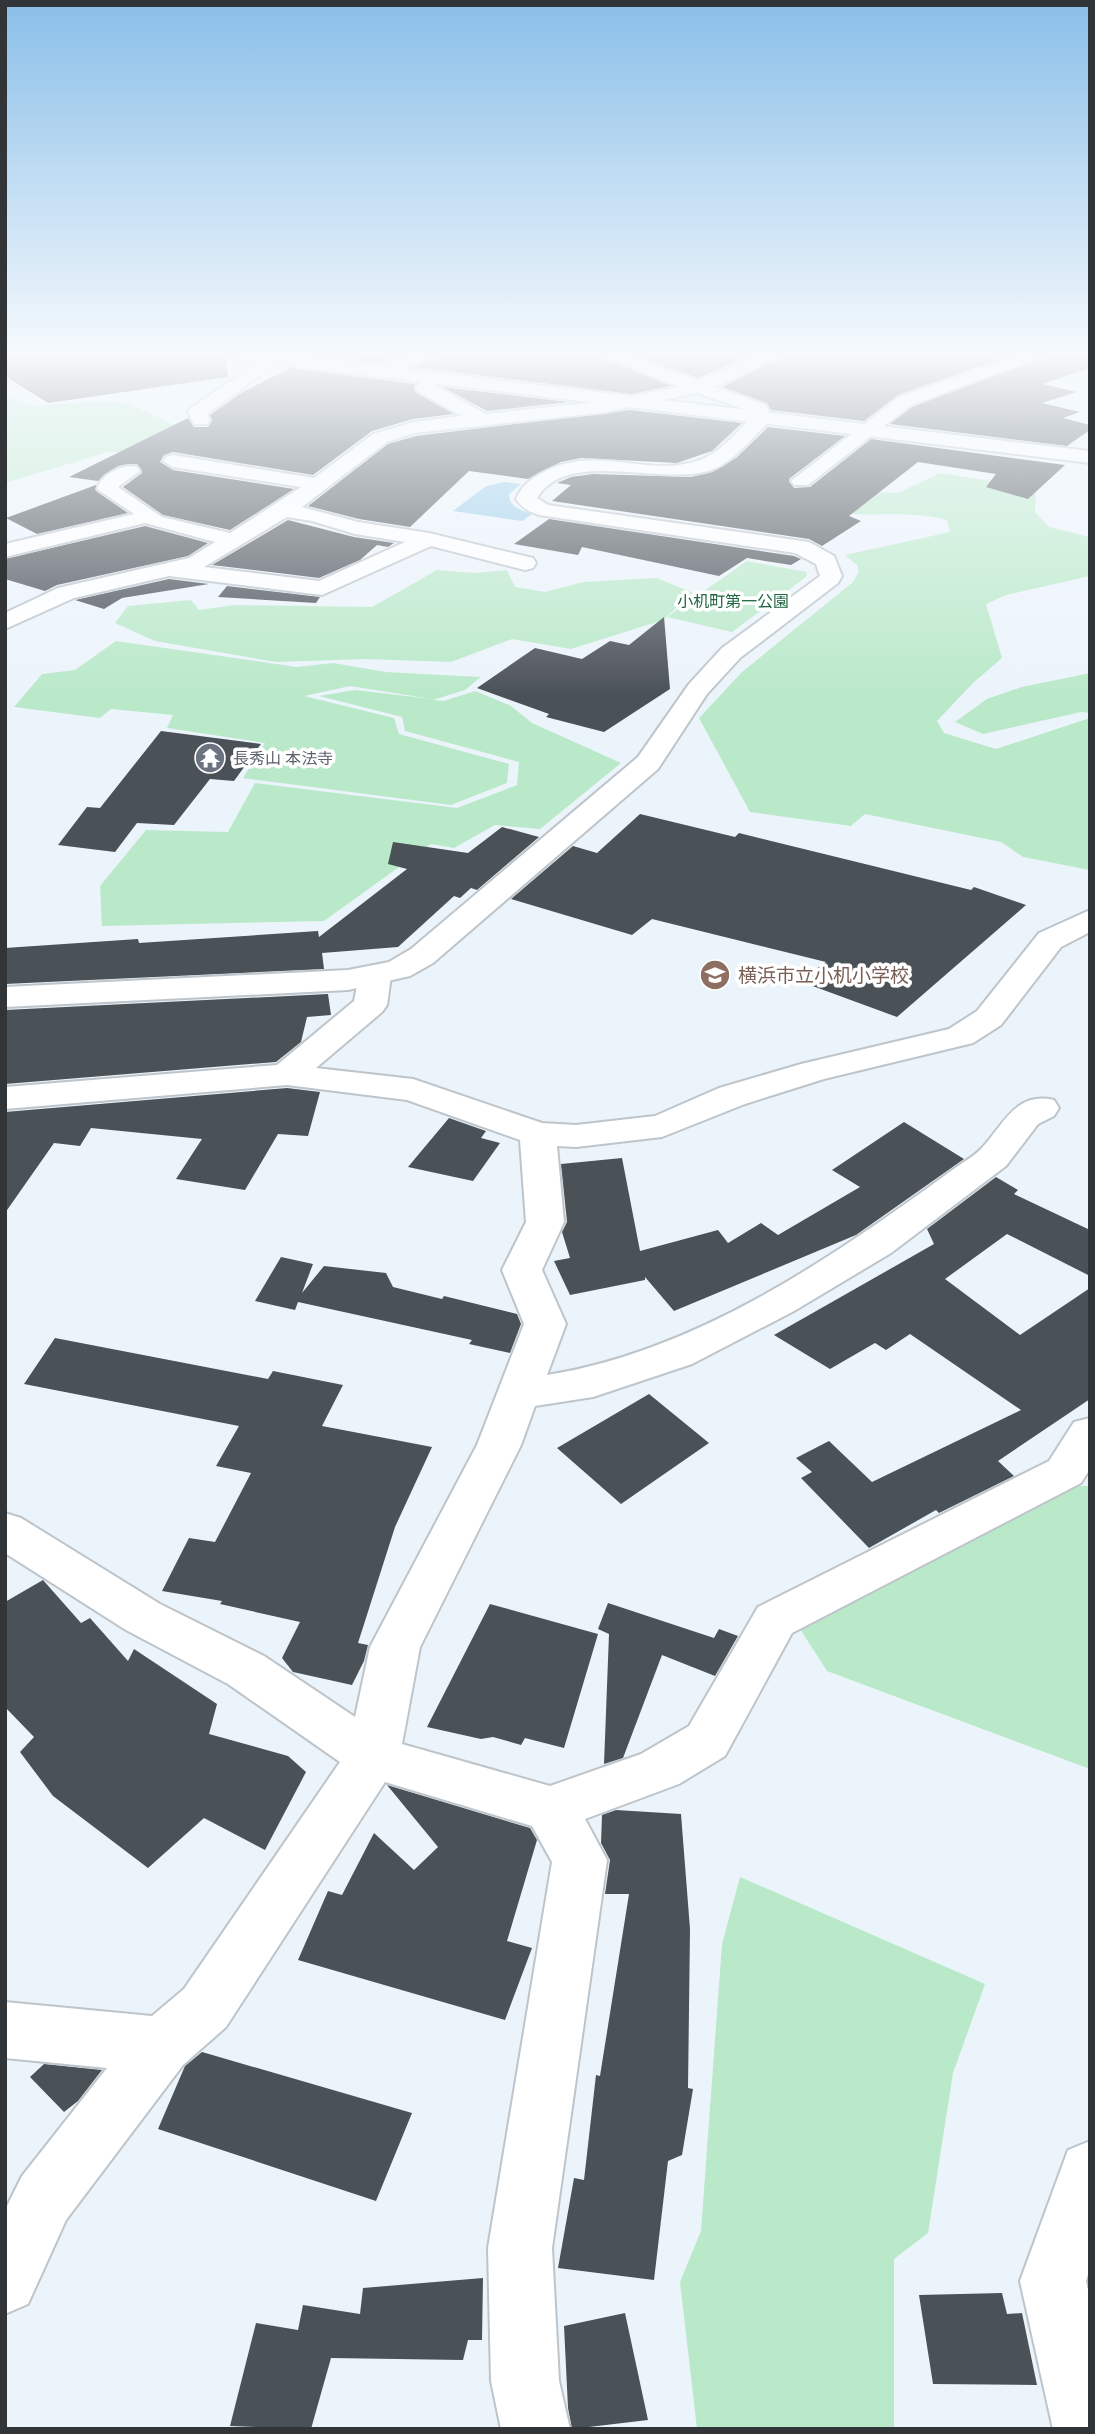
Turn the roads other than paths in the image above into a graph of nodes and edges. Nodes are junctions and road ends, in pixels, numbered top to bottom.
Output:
1 (220, 469) edge
2 (338, 469) edge
3 (560, 469) edge
4 (650, 469) edge
5 (688, 469) edge
6 (817, 469) edge
7 (130, 471) dead end
8 (801, 481) dead end
9 (317, 484) junction
10 (284, 510) junction
11 (150, 516) junction
12 (5, 536) edge
13 (429, 539) junction
14 (236, 541) junction
15 (38, 542) junction
16 (5, 551) edge
17 (525, 563) dead end
18 (170, 570) junction
19 (5, 622) edge
20 (1090, 919) edge
21 (374, 976) junction
22 (5, 997) edge
23 (287, 1075) junction
24 (5, 1098) edge
25 (1041, 1108) dead end
26 (538, 1134) junction
27 (519, 1394) junction
28 (1090, 1433) edge
29 (5, 1530) edge
30 (373, 1757) junction
31 (550, 1809) junction
32 (5, 2029) edge
33 (162, 2045) junction
34 (1090, 2172) edge
35 (5, 2281) edge
36 (536, 2429) edge
37 (1088, 2429) edge

1 - 9 street
2 - 9 street
3 - 21 street
4 - 5 street
6 - 8 street
7 - 11 street
9 - 10 street
10 - 13 street
10 - 14 street
11 - 14 street
11 - 15 street
12 - 15 street
13 - 17 street
13 - 18 street
14 - 18 street
15 - 16 street
18 - 19 street
20 - 26 street
21 - 22 street
21 - 23 street
23 - 24 street
23 - 26 street
25 - 27 street
26 - 27 street
27 - 30 street
28 - 31 street
29 - 30 street
30 - 31 street
30 - 33 street
31 - 36 street
32 - 33 street
33 - 35 street
34 - 37 street

